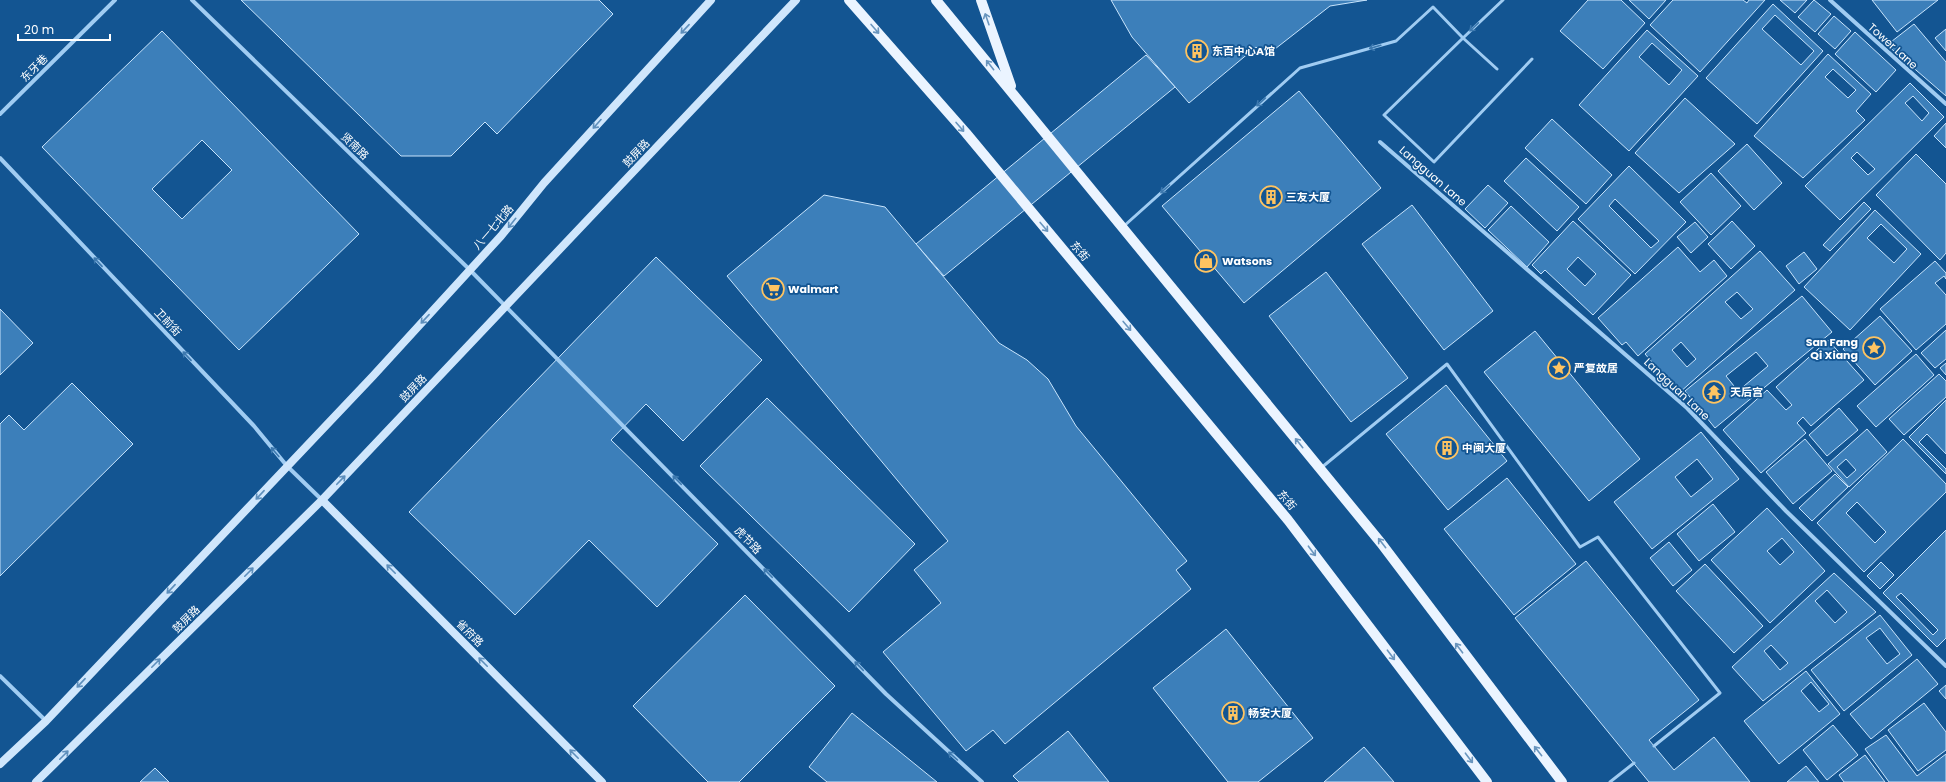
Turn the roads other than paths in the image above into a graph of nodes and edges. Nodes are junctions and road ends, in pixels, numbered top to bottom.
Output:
1 (115, 0) edge
2 (192, 0) edge
3 (711, 0) edge
4 (796, 0) edge
5 (849, 0) edge
6 (936, 0) edge
7 (981, 0) edge
8 (1503, 0) edge
9 (1830, 0) edge
10 (1463, 38) junction
11 (1532, 59) dead end
12 (1497, 69) dead end
13 (1014, 96) junction
14 (1946, 104) edge
15 (0, 114) edge
16 (1380, 142) dead end
17 (0, 158) edge
18 (1122, 228) junction
19 (470, 270) junction
20 (505, 307) junction
21 (287, 466) junction
22 (1320, 469) junction
23 (322, 500) junction
24 (1946, 666) edge
25 (0, 676) edge
26 (46, 721) junction
27 (1654, 746) dead end
28 (1634, 763) dead end
29 (0, 764) edge
30 (36, 782) edge
31 (602, 782) edge
32 (982, 782) edge
33 (1487, 782) edge
34 (1562, 782) edge
35 (1610, 782) edge

1 - 15 street, 东牙巷
2 - 19 street, 贤南路
3 -> 19 main road, 八一七北路
4 - 20 main road, 鼓屏路
5 -> 33 main road, 东街
13 -> 6 main road
13 -> 7 main road
8 -> 10 lane
9 - 14 street, Tower Lane
10 - 11 lane
10 - 12 lane
10 -> 18 lane
13 - 18 main road
16 - 24 street, Langguan Lane
21 -> 17 street, 卫前街
22 -> 18 main road
19 - 20 street, 贤南路
19 -> 21 main road, 八一七北路
23 -> 20 main road, 鼓屏路
32 -> 20 street, 虎节路
21 - 23 street, 卫前街
21 -> 26 main road
22 - 27 lane
34 -> 22 main road
30 -> 23 main road, 鼓屏路
31 -> 23 main road, 省府路
25 - 26 street
26 - 29 main road
28 - 35 lane

